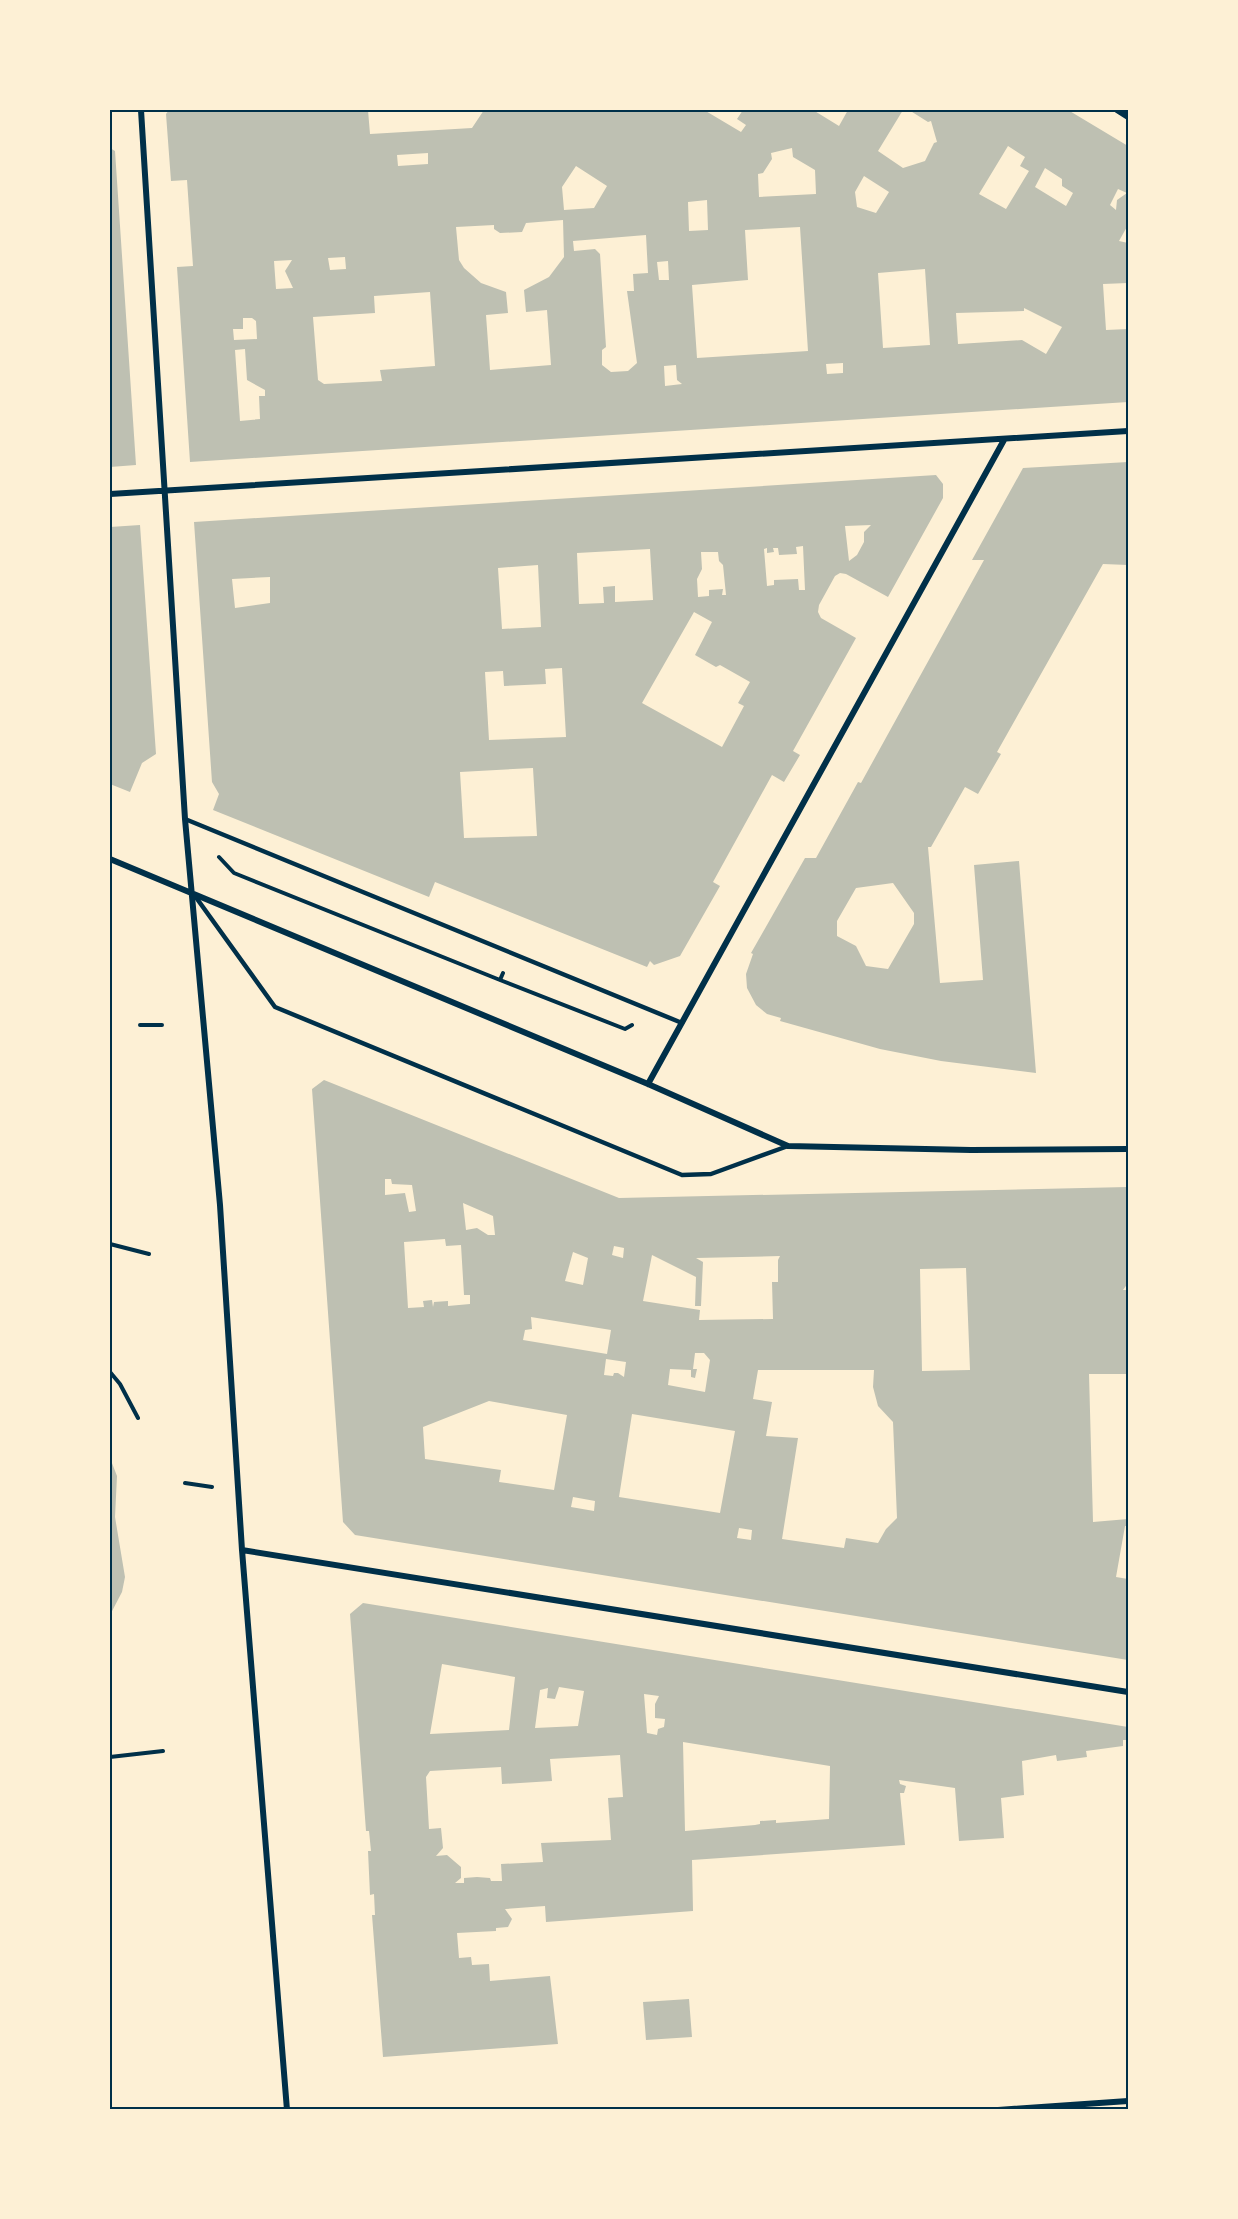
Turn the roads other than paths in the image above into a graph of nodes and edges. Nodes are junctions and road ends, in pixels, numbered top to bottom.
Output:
1 (141, 110) edge
2 (1117, 110) edge
3 (1128, 117) edge
4 (1128, 431) edge
5 (1004, 440) junction
6 (163, 490) junction
7 (110, 494) edge
8 (185, 819) junction
9 (110, 859) edge
10 (192, 891) junction
11 (682, 1023) junction
12 (648, 1084) junction
13 (788, 1146) junction
14 (1128, 1149) edge
15 (242, 1550) junction
16 (1128, 1692) edge
17 (1128, 2101) edge
18 (287, 2109) edge
19 (998, 2109) edge

1 - 6 street
2 - 3 street
4 - 5 street
5 - 6 street
5 - 11 street
6 - 7 street
6 - 8 street
8 - 10 street
8 - 11 lane
9 - 10 street
10 - 12 street
10 - 13 lane
10 - 15 street
11 - 12 street
12 - 13 street
13 - 14 street
15 - 16 street
15 - 18 street
17 - 19 street

